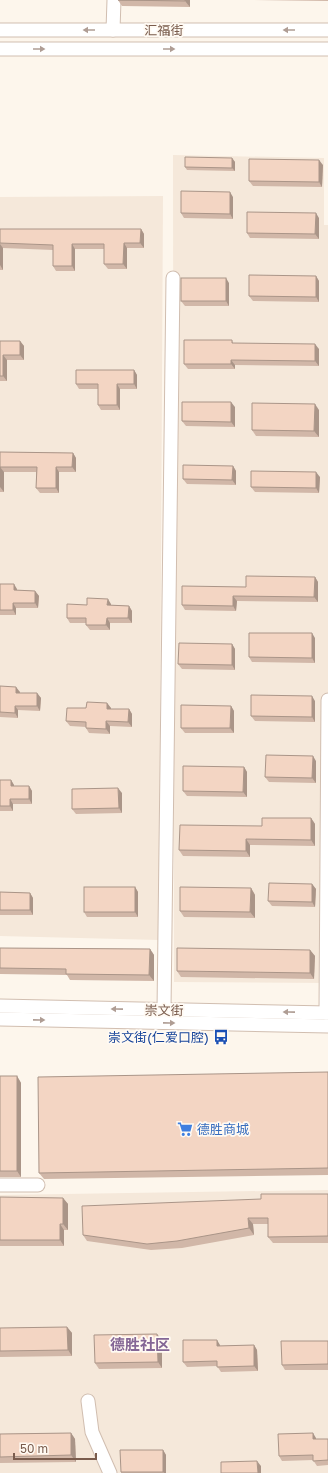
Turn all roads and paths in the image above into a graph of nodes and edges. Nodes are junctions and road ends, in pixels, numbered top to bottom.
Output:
1 (114, 0) edge
2 (0, 30) edge
3 (113, 30) junction
4 (328, 30) edge
5 (0, 49) edge
6 (328, 49) edge
7 (173, 278) dead end
8 (328, 700) edge
9 (0, 1006) edge
10 (164, 1010) junction
11 (327, 1017) edge
12 (0, 1019) edge
13 (0, 1185) edge
14 (38, 1185) dead end
15 (88, 1401) dead end
16 (110, 1473) edge

1 - 3 street
3 -> 2 street, 汇福街
4 -> 3 street, 汇福街
5 -> 6 street, 汇福街
7 - 10 street
8 - 11 street
10 -> 9 street, 崇文街
11 -> 10 street, 崇文街
12 -> 11 street, 崇文街
13 - 14 street
15 - 16 street

